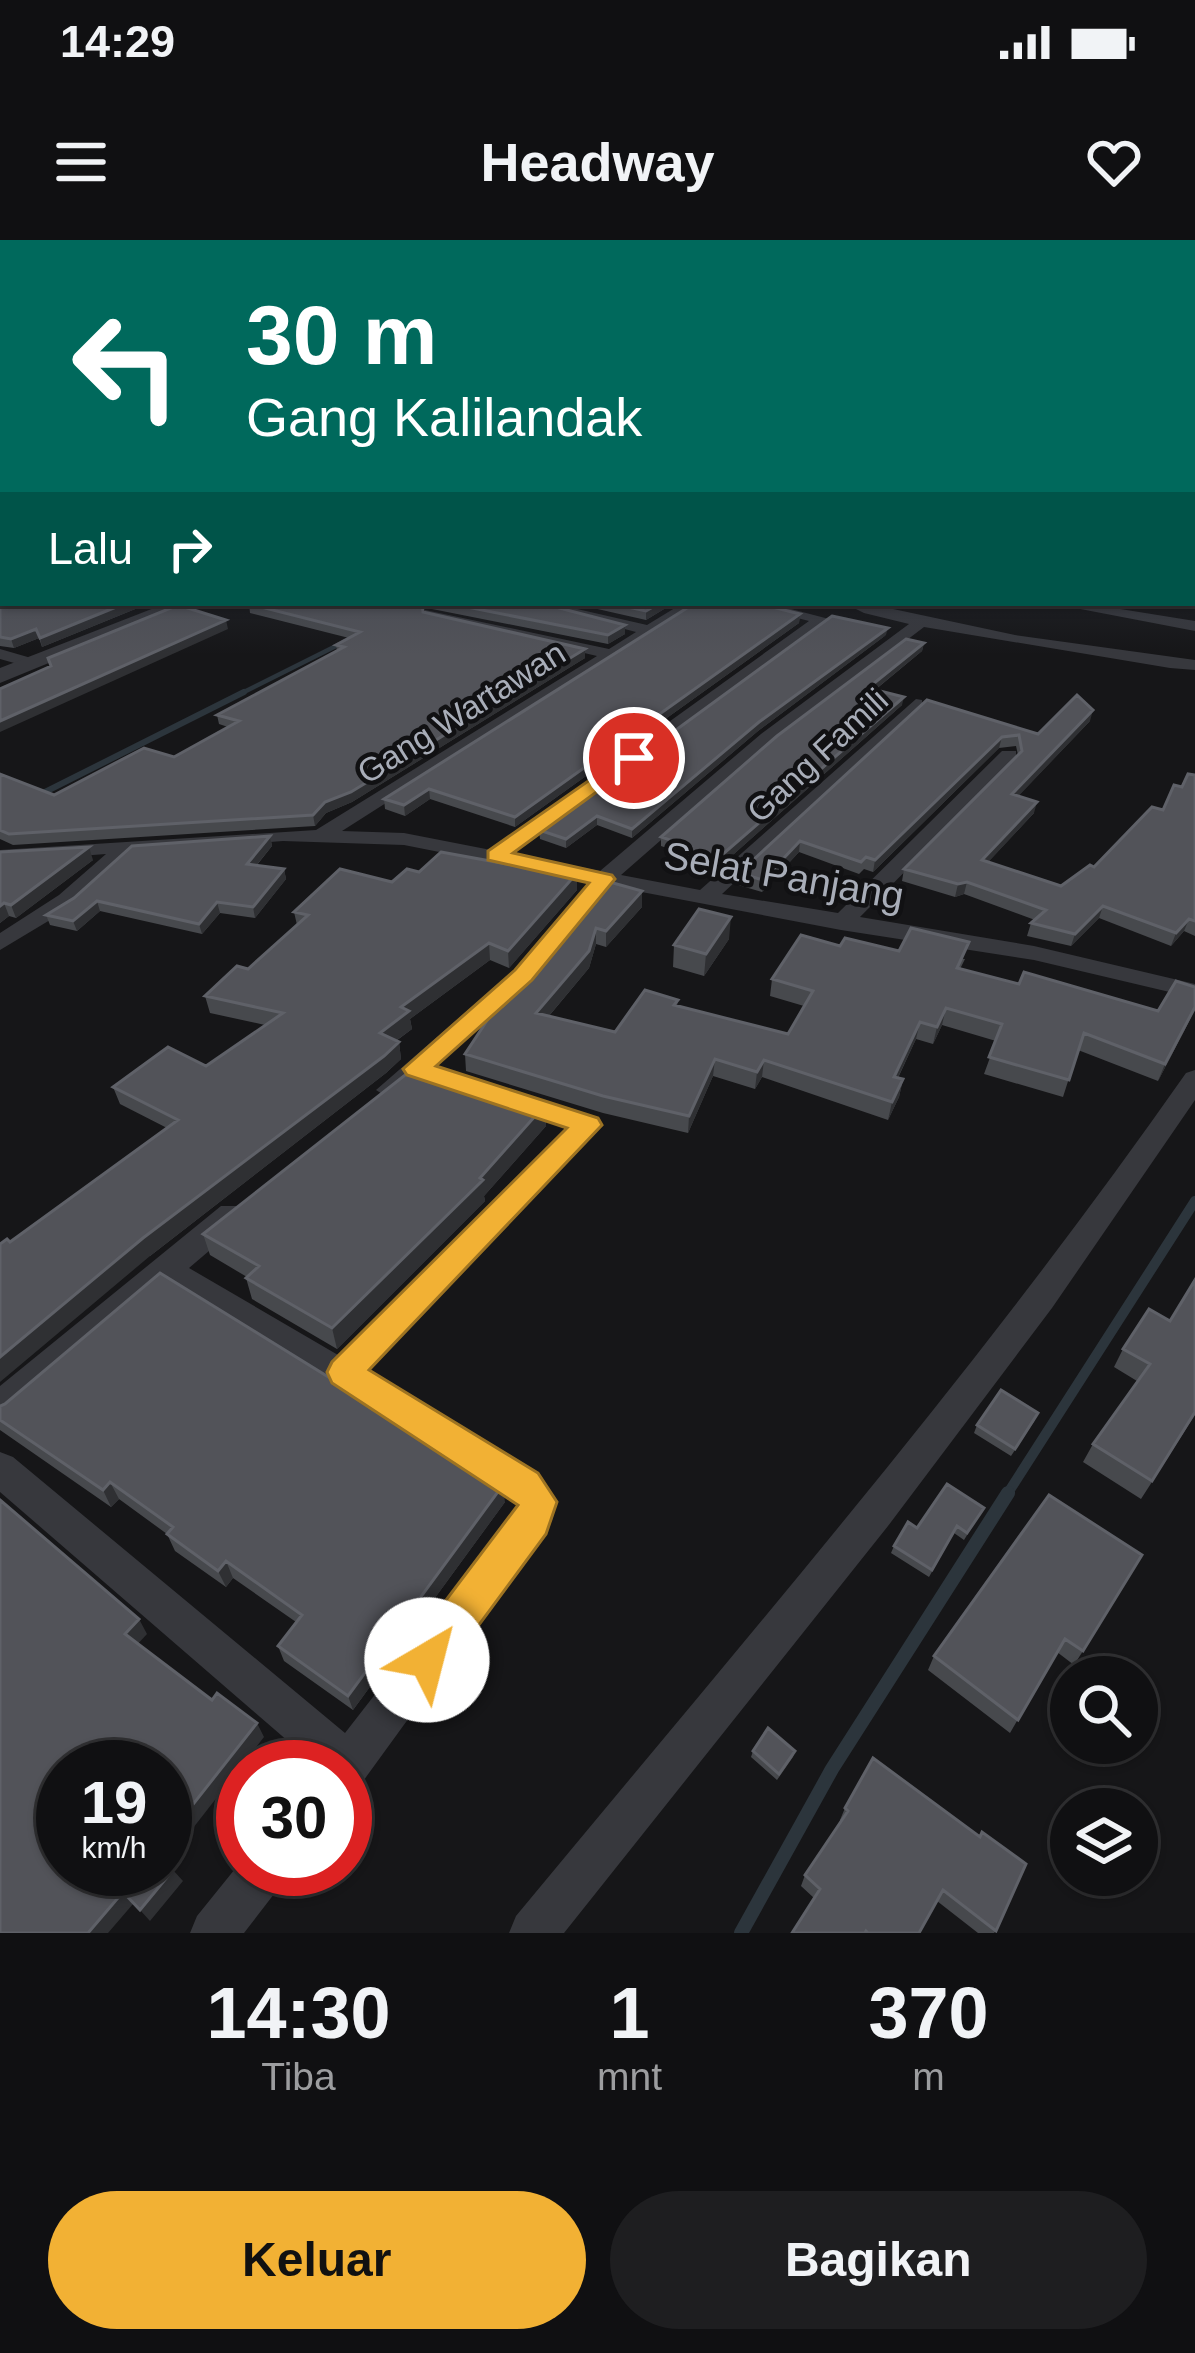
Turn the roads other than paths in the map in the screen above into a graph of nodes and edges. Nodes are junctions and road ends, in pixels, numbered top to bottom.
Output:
1 (177, 606) edge
2 (545, 606) edge
3 (688, 606) edge
4 (761, 606) edge
5 (854, 606) edge
6 (1074, 606) edge
7 (430, 613) edge
8 (921, 622) junction
9 (1195, 626) edge
10 (649, 630) junction
11 (0, 654) edge
12 (611, 654) junction
13 (32, 663) junction
14 (1195, 665) edge
15 (0, 676) edge
16 (916, 704) edge
17 (1009, 755) dead end
18 (322, 834) junction
19 (128, 847) junction
20 (0, 856) edge
21 (496, 856) junction
22 (604, 879) junction
23 (705, 898) junction
24 (842, 923) junction
25 (0, 943) edge
26 (1195, 992) edge
27 (416, 1069) junction
28 (1195, 1079) edge
29 (362, 1112) edge
30 (254, 1197) edge
31 (164, 1268) junction
32 (344, 1372) junction
33 (0, 1407) edge
34 (0, 1469) edge
35 (317, 1740) edge
36 (367, 1740) edge
37 (243, 1896) edge
38 (214, 1933) edge
39 (533, 1933) edge

1 - 13 street
2 - 10 street
3 - 10 street, Gang Wartawan
4 - 21 street
5 - 8 street
6 - 9 street
7 - 12 street
8 - 14 street
8 - 22 street
10 - 12 street, Gang Wartawan
11 - 13 street
12 - 18 street, Gang Wartawan
13 - 15 street
16 - 23 street, Gang Famili
17 - 24 street
18 - 19 street, Selat Panjang
18 - 21 street, Selat Panjang
19 - 20 street, Selat Panjang
19 - 25 street
21 - 22 street, Selat Panjang
22 - 23 street, Selat Panjang
22 - 27 street
23 - 24 street, Selat Panjang
24 - 26 street, Selat Panjang
27 - 29 street
27 - 32 street
28 - 39 street
30 - 31 street
31 - 32 street
31 - 33 street
32 - 36 street
34 - 35 street
37 - 38 street

